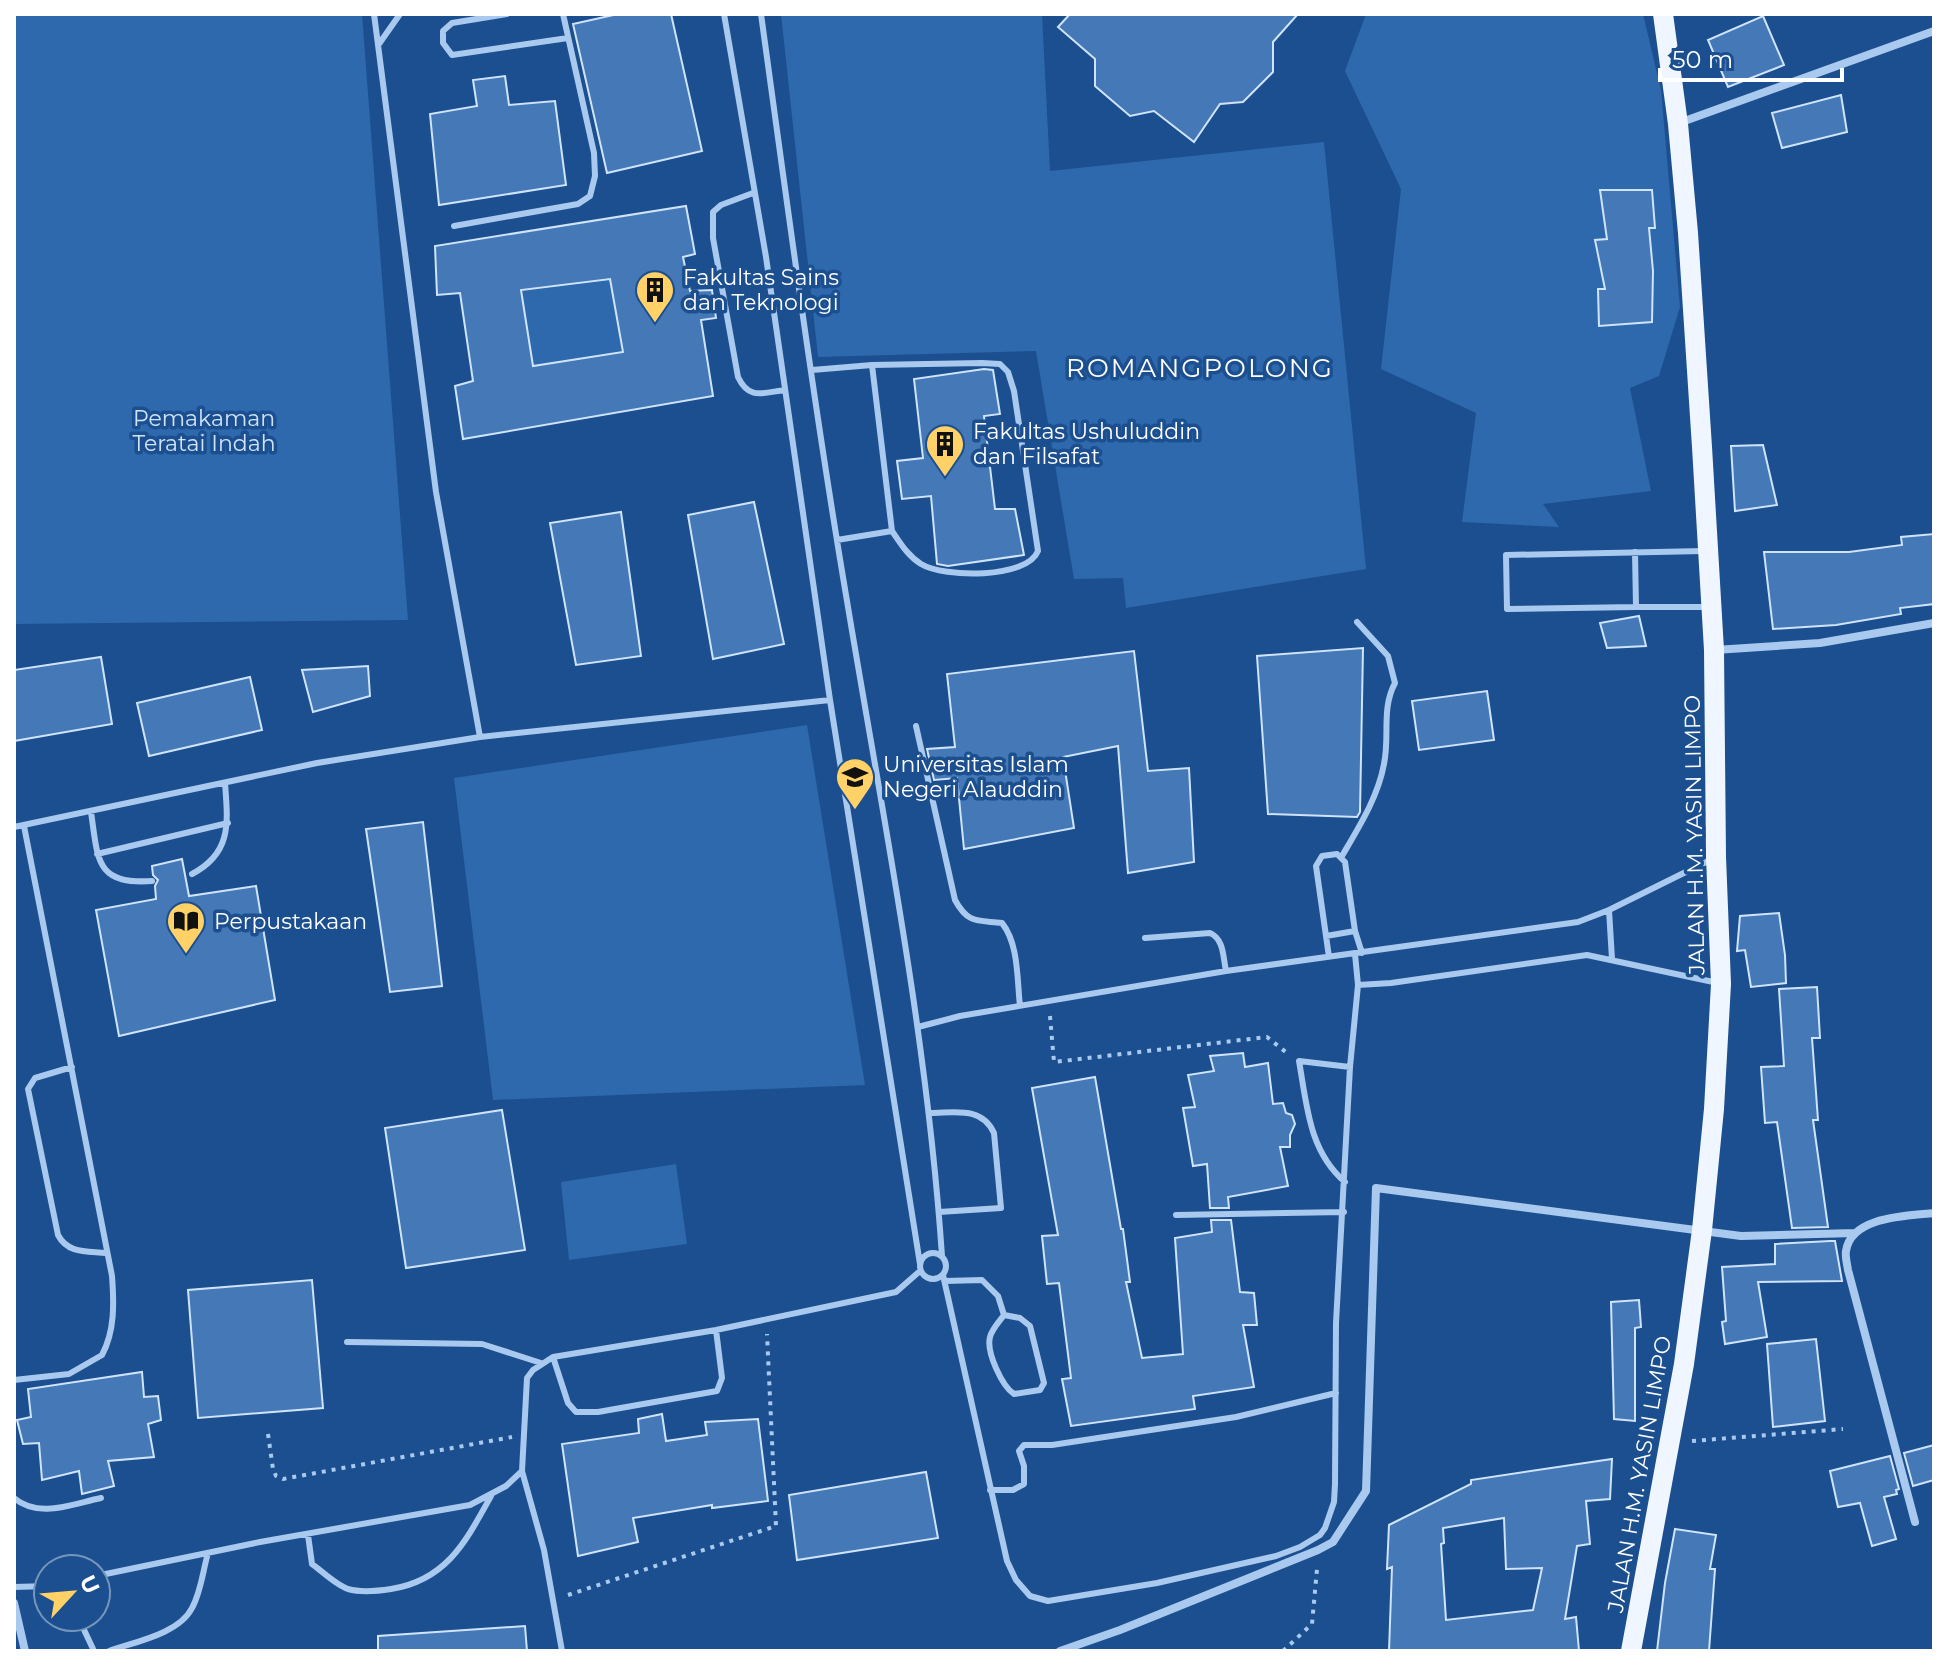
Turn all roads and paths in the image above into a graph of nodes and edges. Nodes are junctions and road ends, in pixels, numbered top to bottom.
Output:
1 (374, 14) edge
2 (400, 14) edge
3 (507, 14) edge
4 (563, 14) edge
5 (724, 14) edge
6 (761, 14) edge
7 (1663, 14) edge
8 (1934, 31) edge
9 (568, 38) junction
10 (378, 44) junction
11 (1678, 124) junction
12 (753, 193) junction
13 (454, 226) dead end
14 (872, 365) junction
15 (812, 370) junction
16 (784, 390) junction
17 (892, 531) junction
18 (837, 540) junction
19 (1708, 551) junction
20 (1635, 552) junction
21 (1636, 607) junction
22 (1711, 607) junction
23 (1357, 622) dead end
24 (1934, 623) edge
25 (1714, 650) junction
26 (830, 700) junction
27 (916, 726) dead end
28 (480, 737) junction
29 (225, 783) junction
30 (91, 812) junction
31 (228, 823) junction
32 (24, 826) junction
33 (14, 827) edge
34 (97, 854) junction
35 (1342, 856) junction
36 (1716, 857) junction
37 (192, 874) dead end
38 (152, 881) dead end
39 (1609, 910) junction
40 (1355, 931) junction
41 (1326, 936) junction
42 (1145, 938) dead end
43 (1358, 954) junction
44 (1329, 957) junction
45 (1612, 959) junction
46 (1226, 971) junction
47 (1721, 984) junction
48 (1358, 985) junction
49 (1048, 1001) junction
50 (1020, 1006) junction
51 (918, 1027) junction
52 (1299, 1061) junction
53 (72, 1067) junction
54 (1350, 1067) junction
55 (930, 1113) junction
56 (1345, 1182) junction
57 (939, 1212) junction
58 (1344, 1212) junction
59 (1934, 1213) edge
60 (1176, 1215) dead end
61 (1702, 1230) junction
62 (1855, 1233) junction
63 (106, 1253) junction
64 (942, 1256) junction
65 (920, 1267) junction
66 (944, 1278) junction
67 (1004, 1315) junction
68 (767, 1320) junction
69 (716, 1330) junction
70 (347, 1342) dead end
71 (553, 1357) junction
72 (541, 1363) junction
73 (14, 1380) edge
74 (1336, 1393) junction
75 (1843, 1429) dead end
76 (268, 1434) dead end
77 (526, 1435) junction
78 (1670, 1443) junction
79 (522, 1471) junction
80 (990, 1490) junction
81 (491, 1496) junction
82 (14, 1498) edge
83 (101, 1498) dead end
84 (1915, 1522) dead end
85 (308, 1535) junction
86 (1318, 1550) junction
87 (208, 1553) junction
88 (112, 1573) edge
89 (555, 1600) junction
90 (14, 1603) edge
91 (25, 1651) edge
92 (109, 1651) edge
93 (562, 1651) edge
94 (1060, 1651) edge
95 (1283, 1651) edge
96 (1631, 1651) edge

1 - 10 lane
2 - 10 lane
3 - 9 lane
4 - 9 lane
5 - 12 lane
6 - 15 lane
7 - 11 main road, JALAN H.M. YASIN LIMPO
8 - 11 street
9 - 13 lane
10 - 28 lane
11 - 19 main road, JALAN H.M. YASIN LIMPO
12 - 16 lane
12 - 16 lane
14 - 15 lane
14 - 17 lane
14 - 17 lane
15 - 18 lane
16 - 26 lane
17 - 18 lane
18 - 51 lane
19 - 20 lane
19 - 22 main road, JALAN H.M. YASIN LIMPO
20 - 21 lane
20 - 21 lane
21 - 22 lane
22 - 25 main road, JALAN H.M. YASIN LIMPO
23 - 35 lane
24 - 25 street
25 - 36 main road, JALAN H.M. YASIN LIMPO
26 - 28 lane
26 - 65 lane
27 - 50 lane
28 - 29 lane
29 - 30 lane
29 - 31 lane
30 - 32 lane
30 - 34 lane
31 - 34 lane
31 - 37 lane
32 - 33 lane
32 - 53 lane
34 - 38 lane
35 - 40 lane
35 - 41 lane
36 - 39 lane
36 - 47 main road, JALAN H.M. YASIN LIMPO
39 - 43 lane
39 - 45 lane
40 - 41 lane
40 - 43 lane
41 - 44 lane
42 - 46 lane
43 - 44 lane
43 - 48 lane
44 - 46 lane
45 - 47 lane
45 - 48 lane
46 - 49 lane
47 - 61 main road, JALAN H.M. YASIN LIMPO
48 - 54 lane
49 - 50 lane
49 - 52 path
50 - 51 lane
51 - 55 lane
52 - 54 lane
52 - 56 lane
53 - 63 lane
53 - 63 lane
54 - 56 lane
55 - 57 lane
55 - 57 lane
56 - 58 lane
57 - 64 lane
58 - 60 lane
58 - 74 lane
59 - 62 street
61 - 62 street
61 - 78 main road, JALAN H.M. YASIN LIMPO
61 - 86 street
62 - 84 street
63 - 73 lane
64 - 65 lane
64 - 66 lane
65 - 66 lane
65 - 68 lane
66 - 67 lane
66 - 80 lane
67 - 67 lane
68 - 69 lane
68 - 89 path
69 - 71 lane
69 - 71 lane
70 - 72 lane
71 - 72 lane
72 - 77 lane
74 - 80 lane
74 - 80 lane
75 - 78 path
76 - 77 path
77 - 79 lane
78 - 96 main road, JALAN H.M. YASIN LIMPO
79 - 81 lane
79 - 89 lane
81 - 85 lane
81 - 85 lane
82 - 83 lane
85 - 87 lane
86 - 94 street
86 - 95 path
87 - 88 lane
87 - 92 lane
89 - 93 lane
90 - 91 street

